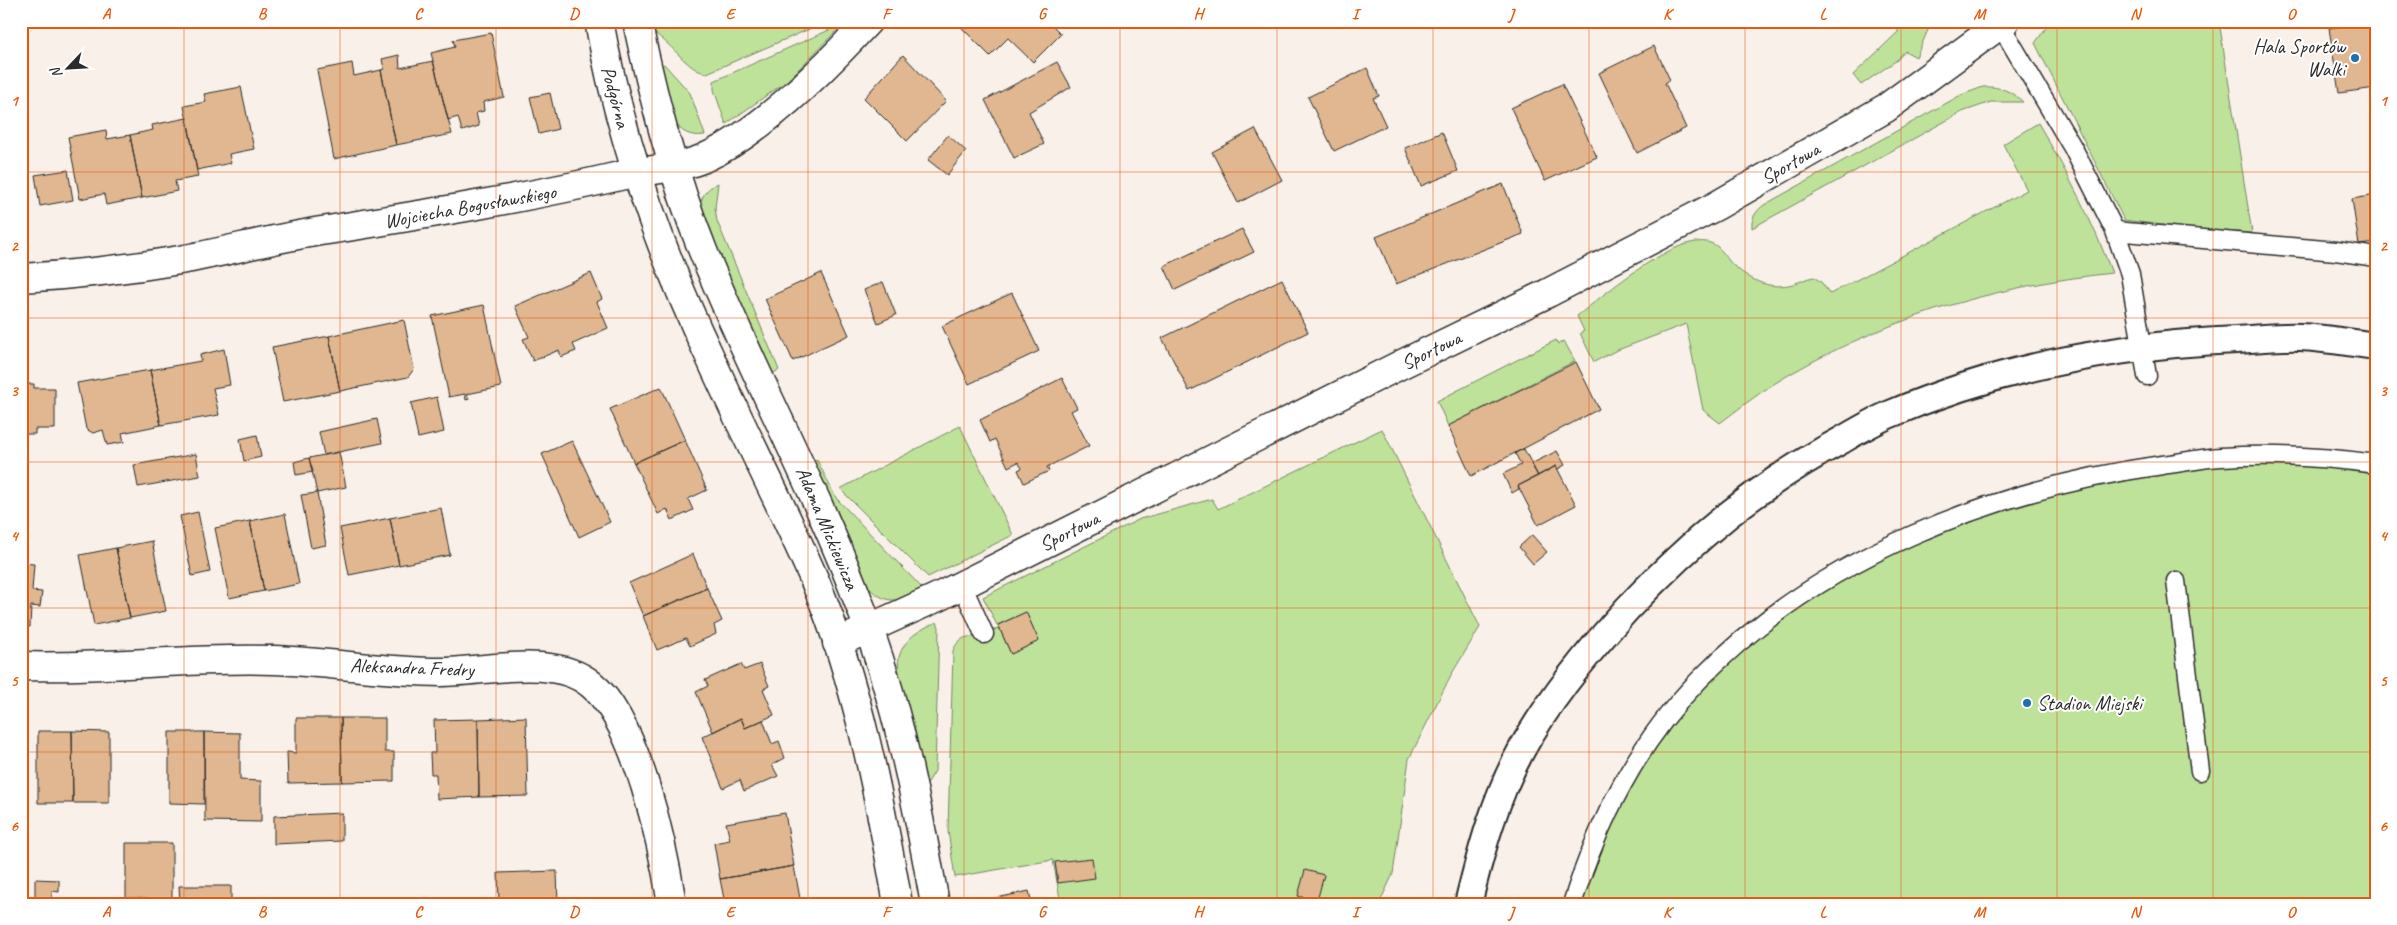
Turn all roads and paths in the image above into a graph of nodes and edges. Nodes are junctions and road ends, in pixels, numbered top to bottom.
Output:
1 (599, 21) edge
2 (637, 21) edge
3 (868, 21) edge
4 (2001, 23) edge
5 (673, 167) junction
6 (636, 172) junction
7 (2115, 231) junction
8 (2376, 257) edge
9 (21, 278) edge
10 (2142, 346) junction
11 (2376, 346) edge
12 (2147, 376) dead end
13 (2376, 464) edge
14 (2176, 581) dead end
15 (962, 585) junction
16 (869, 628) junction
17 (984, 634) dead end
18 (837, 643) junction
19 (21, 666) edge
20 (2200, 771) dead end
21 (672, 904) edge
22 (898, 904) edge
23 (935, 904) edge
24 (1468, 904) edge
25 (1572, 904) edge

1 - 6 street, Podgórna
2 - 5 street, Podgórna
3 - 5 street, Wojciecha Bogusławskiego
4 - 7 lane
4 - 15 street, Sportowa
5 - 6 street, Wojciecha Bogusławskiego
5 - 16 street, Adama Mickiewicza
6 - 9 street, Wojciecha Bogusławskiego
6 - 18 street, Adama Mickiewicza
7 - 8 lane
7 - 10 lane
10 - 11 street
10 - 12 lane
10 - 24 street
13 - 25 lane
14 - 20 lane
15 - 16 street, Sportowa
15 - 17 lane
16 - 18 street, Sportowa
16 - 23 street, Adama Mickiewicza
18 - 22 street, Adama Mickiewicza
19 - 21 street, Aleksandra Fredry

